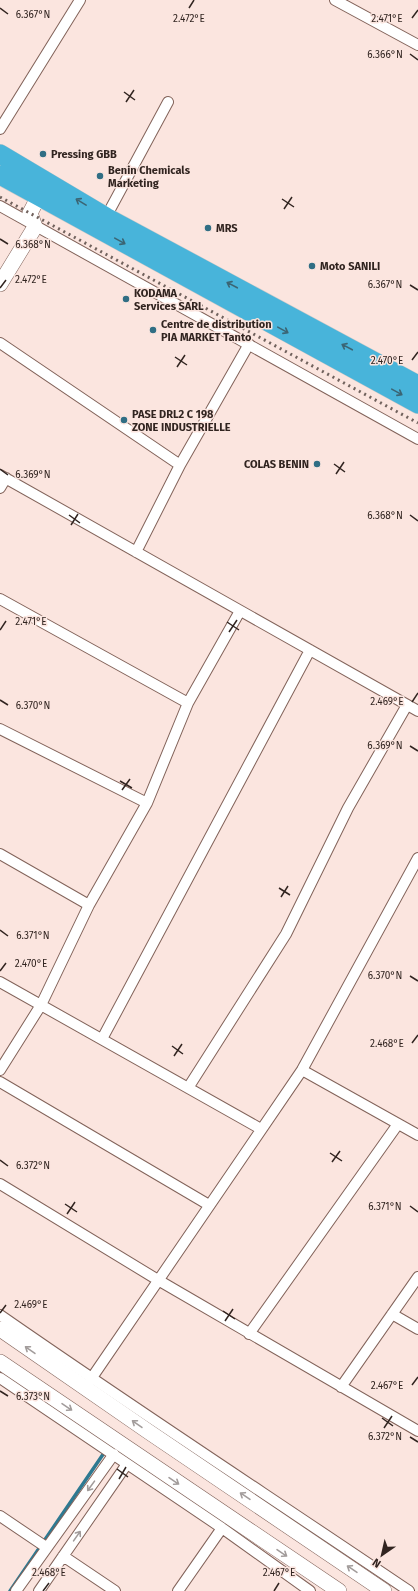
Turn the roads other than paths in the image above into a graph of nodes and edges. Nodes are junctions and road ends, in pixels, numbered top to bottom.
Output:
1 (80, 0) edge
2 (335, 0) edge
3 (418, 45) edge
4 (168, 102) dead end
5 (0, 129) edge
6 (0, 154) edge
7 (0, 175) edge
8 (38, 196) junction
9 (0, 206) edge
10 (106, 217) junction
11 (36, 227) junction
12 (0, 284) edge
13 (0, 343) edge
14 (249, 344) junction
15 (418, 385) edge
16 (418, 404) edge
17 (418, 438) edge
18 (180, 465) junction
19 (3, 477) edge
20 (0, 488) edge
21 (136, 552) junction
22 (0, 599) edge
23 (240, 611) junction
24 (310, 650) junction
25 (188, 703) junction
26 (407, 705) junction
27 (418, 711) edge
28 (0, 729) edge
29 (147, 803) junction
30 (0, 854) edge
31 (418, 858) edge
32 (89, 905) junction
33 (0, 982) edge
34 (40, 1005) junction
35 (102, 1039) junction
36 (0, 1070) edge
37 (302, 1070) junction
38 (0, 1082) edge
39 (188, 1088) junction
40 (398, 1124) junction
41 (261, 1129) junction
42 (418, 1135) edge
43 (0, 1184) edge
44 (209, 1206) junction
45 (418, 1277) edge
46 (158, 1280) junction
47 (392, 1314) junction
48 (0, 1315) edge
49 (0, 1329) edge
50 (418, 1329) edge
51 (249, 1334) junction
52 (0, 1362) edge
53 (0, 1378) edge
54 (91, 1379) junction
55 (341, 1387) junction
56 (418, 1431) edge
57 (114, 1454) junction
58 (128, 1464) junction
59 (0, 1516) edge
60 (222, 1528) junction
61 (46, 1547) junction
62 (63, 1556) junction
63 (16, 1591) edge
64 (39, 1591) edge
65 (115, 1591) edge
66 (178, 1591) edge
67 (310, 1591) edge
68 (339, 1591) edge
69 (384, 1591) edge
70 (409, 1591) edge

1 - 5 street
2 - 3 street
4 - 10 street
10 -> 6 highway
7 - 8 highway
8 - 11 street
8 -> 16 highway
9 - 11 street
15 -> 10 highway
11 - 12 street
11 - 14 street
13 - 18 street
14 - 17 street
14 - 18 street
18 - 21 street
19 - 20 street
19 - 21 street
21 - 23 street
22 - 25 street
23 - 24 street
23 - 25 street
24 - 26 street
24 - 35 street
25 - 29 street
26 - 27 street
26 - 39 street
28 - 29 street
29 - 32 street
30 - 32 street
31 - 37 street
32 - 34 street
33 - 34 street
34 - 35 street
34 - 36 street
35 - 39 street
37 - 40 street
37 - 41 street
38 - 44 street
39 - 41 street
40 - 42 street
40 - 51 street
41 - 44 street
43 - 46 street
44 - 46 street
45 - 47 street
46 - 51 street
46 - 54 street
47 - 50 street
47 - 55 street
48 - 54 street
69 -> 49 street
51 - 55 street
52 -> 68 street
53 - 57 street
54 - 70 street
55 - 56 street
57 - 58 street
57 -> 61 street
58 - 60 street
62 -> 58 street
59 - 61 street
60 - 66 street
60 - 67 street
61 - 63 street
62 - 64 street
62 - 65 street

